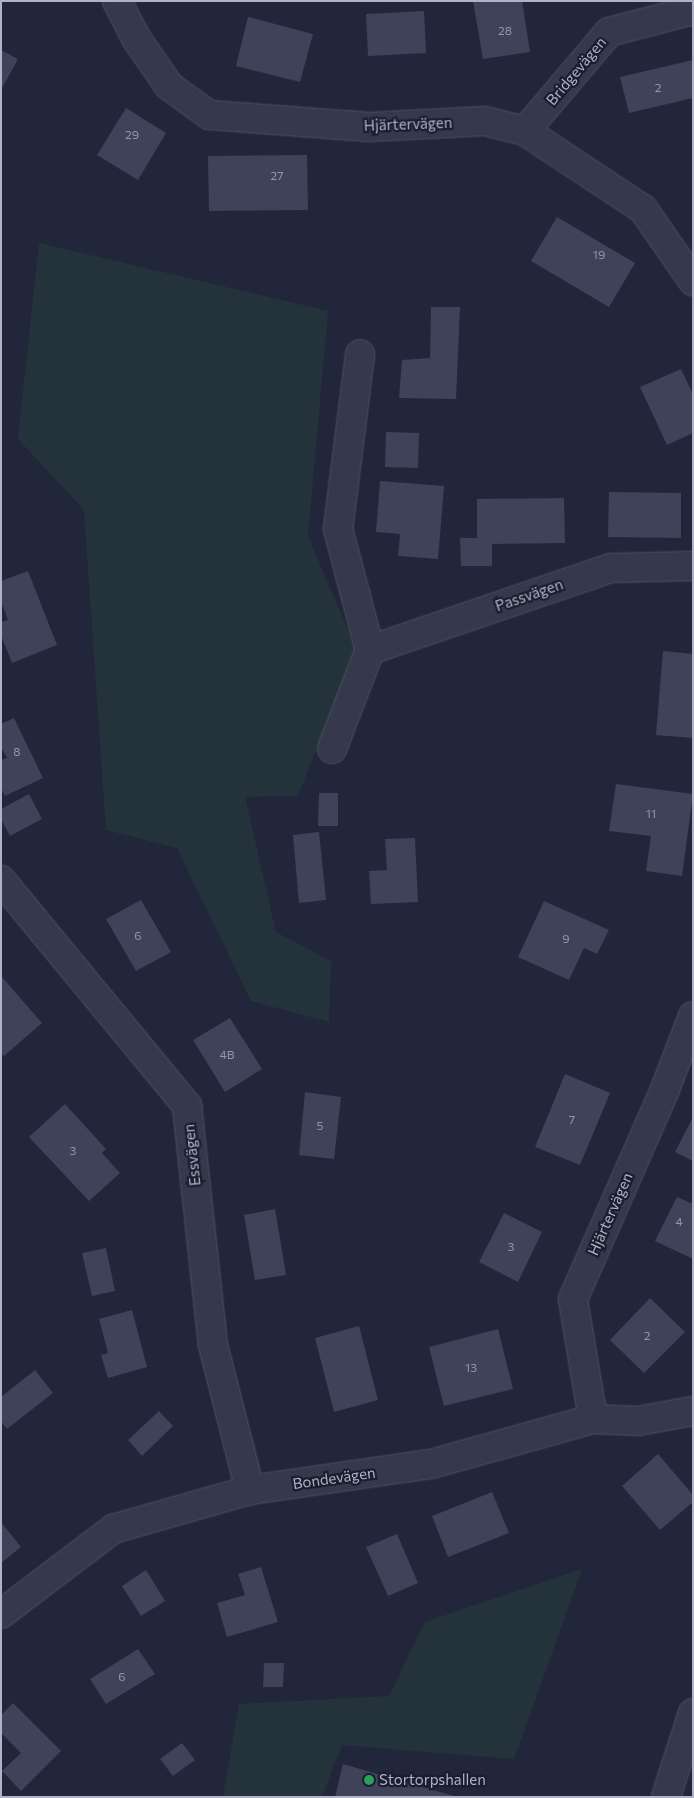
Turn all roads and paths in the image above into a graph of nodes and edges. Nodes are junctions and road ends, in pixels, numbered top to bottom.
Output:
1 (118, 1) edge
2 (693, 10) edge
3 (525, 131) junction
4 (693, 281) edge
5 (360, 354) dead end
6 (693, 566) edge
7 (370, 650) junction
8 (332, 748) dead end
9 (1, 880) edge
10 (693, 1016) edge
11 (693, 1411) edge
12 (593, 1418) junction
13 (250, 1490) junction
14 (1, 1614) edge
15 (693, 1713) edge
16 (666, 1797) edge

1 - 3 street, Hjärtervägen
2 - 3 street, Bridgevägen
3 - 4 street, Hjärtervägen
5 - 7 street
6 - 7 street, Passvägen
7 - 8 street
9 - 13 street, Essvägen
10 - 12 street, Hjärtervägen
11 - 12 street, Bondevägen
12 - 13 street, Bondevägen
13 - 14 street, Bondevägen
15 - 16 street

